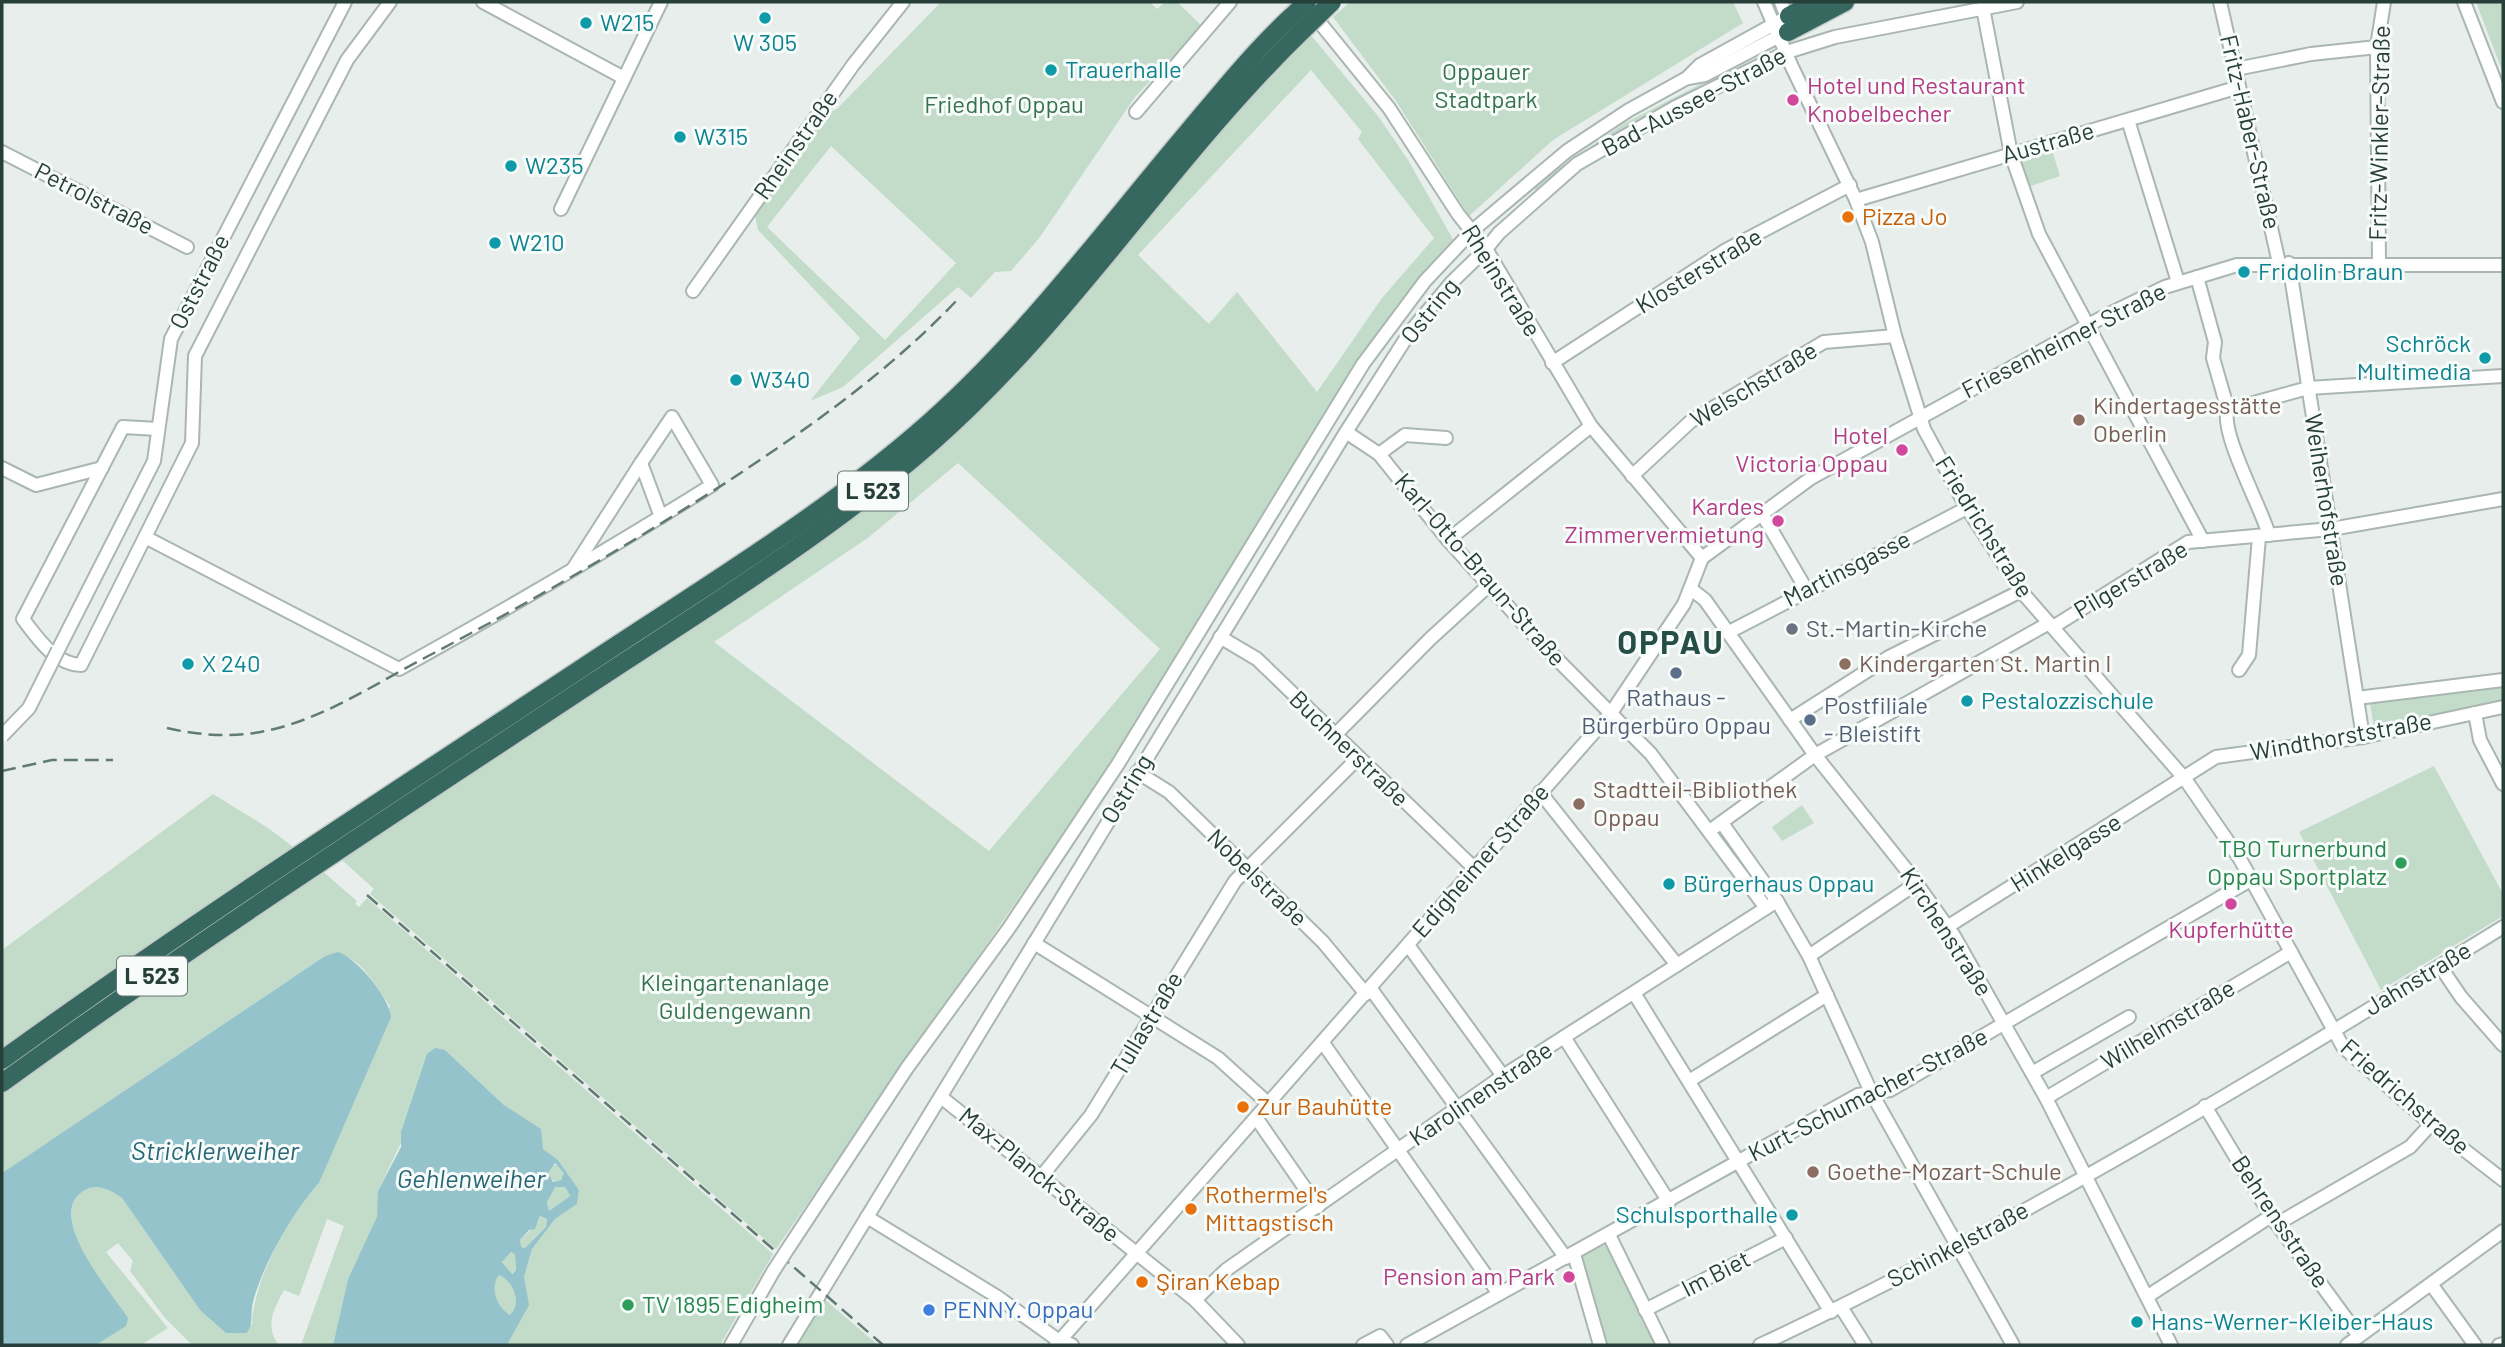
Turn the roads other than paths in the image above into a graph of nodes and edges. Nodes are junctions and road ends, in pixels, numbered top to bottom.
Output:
1 (345, 2) edge
2 (390, 2) edge
3 (483, 2) edge
4 (661, 2) edge
5 (903, 2) edge
6 (1230, 2) edge
7 (1333, 2) edge
8 (1765, 2) edge
9 (1815, 2) edge
10 (1845, 2) edge
11 (2017, 2) edge
12 (2220, 2) edge
13 (2384, 2) edge
14 (2464, 2) edge
15 (1983, 8) junction
16 (1297, 10) edge
17 (1783, 22) edge
18 (2377, 47) junction
19 (1787, 52) junction
20 (2236, 69) junction
21 (624, 78) junction
22 (2239, 87) junction
23 (2503, 102) edge
24 (1136, 112) dead end
25 (2128, 120) junction
26 (2, 152) edge
27 (2011, 154) junction
28 (1850, 185) junction
29 (1856, 200) junction
30 (561, 209) dead end
31 (1472, 231) junction
32 (187, 247) dead end
33 (1486, 249) junction
34 (2284, 263) junction
35 (2379, 264) junction
36 (2503, 265) edge
37 (2197, 277) junction
38 (2178, 282) junction
39 (693, 290) dead end
40 (2086, 325) junction
41 (1895, 336) junction
42 (1552, 363) junction
43 (2503, 376) edge
44 (2308, 388) junction
45 (2228, 410) junction
46 (1920, 416) junction
47 (1591, 426) junction
48 (158, 429) junction
49 (1346, 432) junction
50 (1446, 438) dead end
51 (1380, 454) junction
52 (641, 463) junction
53 (2, 468) edge
54 (102, 468) junction
55 (1632, 476) junction
56 (2503, 499) edge
57 (1967, 508) junction
58 (1761, 512) junction
59 (661, 517) junction
60 (2331, 529) junction
61 (2264, 536) junction
62 (145, 537) junction
63 (1448, 540) junction
64 (2203, 541) junction
65 (1702, 558) junction
66 (569, 574) junction
67 (1489, 585) junction
68 (1691, 589) junction
69 (1806, 589) junction
70 (2021, 591) junction
71 (2051, 625) junction
72 (1729, 632) junction
73 (1220, 636) junction
74 (2239, 670) dead end
75 (2503, 680) edge
76 (2357, 698) junction
77 (2503, 707) edge
78 (1611, 713) junction
79 (2475, 713) junction
80 (1790, 720) junction
81 (1335, 735) junction
82 (2, 736) edge
83 (2363, 737) junction
84 (1815, 755) junction
85 (1357, 759) junction
86 (1138, 772) junction
87 (2185, 779) junction
88 (2503, 784) edge
89 (1540, 792) junction
90 (1722, 823) junction
91 (1709, 831) junction
92 (342, 838) junction
93 (298, 866) junction
94 (1474, 868) junction
95 (1248, 869) junction
96 (2252, 879) junction
97 (1917, 883) junction
98 (1772, 905) junction
99 (1947, 927) junction
100 (2503, 927) edge
101 (1034, 943) junction
102 (1408, 945) junction
103 (2291, 952) junction
104 (1809, 956) junction
105 (1677, 965) junction
106 (2440, 966) junction
107 (1368, 992) junction
108 (1634, 993) junction
109 (1827, 995) junction
110 (1153, 1014) junction
111 (2129, 1017) dead end
112 (2004, 1025) junction
113 (2333, 1030) junction
114 (1564, 1037) junction
115 (1323, 1043) junction
116 (2503, 1045) edge
117 (2, 1060) edge
118 (2032, 1073) junction
119 (1503, 1076) junction
120 (1689, 1081) junction
121 (2, 1083) edge
122 (1871, 1092) junction
123 (941, 1097) junction
124 (2046, 1098) junction
125 (1270, 1105) junction
126 (2205, 1106) junction
127 (1457, 1109) junction
128 (1257, 1119) junction
129 (2431, 1124) junction
130 (1400, 1150) junction
131 (1740, 1161) junction
132 (1041, 1177) junction
133 (2085, 1177) junction
134 (2503, 1180) edge
135 (1669, 1202) junction
136 (1318, 1207) junction
137 (867, 1217) junction
138 (2274, 1220) junction
139 (2503, 1231) edge
140 (1609, 1235) junction
141 (1786, 1238) junction
142 (1957, 1245) junction
143 (1138, 1253) junction
144 (1570, 1256) junction
145 (2431, 1284) junction
146 (1499, 1294) junction
147 (2148, 1296) junction
148 (1195, 1300) junction
149 (1645, 1310) junction
150 (1836, 1310) junction
151 (2359, 1336) junction
152 (1063, 1343) edge
153 (731, 1345) edge
154 (789, 1345) edge
155 (1238, 1345) edge
156 (1363, 1345) edge
157 (1387, 1345) edge
158 (1407, 1345) edge
159 (1600, 1345) edge
160 (1663, 1345) edge
161 (1760, 1345) edge
162 (1865, 1345) edge
163 (2013, 1345) edge
164 (2171, 1345) edge
165 (2347, 1345) edge
166 (2475, 1345) edge

1 - 48 street, Oststraße
2 - 62 street
3 - 21 street
4 - 21 street
5 - 39 street, Rheinstraße
6 - 24 street
7 - 16 highway, L 523, bridge
8 - 17 street
9 - 17 highway
10 - 17 highway
11 - 15 street, Bad-Aussee-Straße
12 - 20 street, Fritz-Haber-Straße
13 - 18 street, Fritz-Winkler-Straße
14 - 23 street
15 - 19 street, Bad-Aussee-Straße
15 - 27 street
16 - 31 street, Rheinstraße
16 - 92 highway, L 523
16 - 92 highway, L 523
17 - 19 street
17 - 31 street
18 - 20 street
18 - 35 street, Fritz-Winkler-Straße
19 - 28 street, Friedrichstraße
19 - 33 street, Bad-Aussee-Straße
20 - 22 street, Fritz-Haber-Straße
21 - 30 street
22 - 25 street, Austraße
22 - 34 street, Fritz-Haber-Straße
25 - 27 street, Austraße
25 - 38 street
26 - 32 street, Petrolstraße
27 - 29 street, Austraße
27 - 40 street
28 - 29 street, Friedrichstraße
28 - 42 street, Klosterstraße
29 - 41 street, Friedrichstraße
31 - 33 street, Rheinstraße
31 - 153 street, bridge
33 - 42 street, Rheinstraße
33 - 49 street, Ostring
34 - 35 street, Friesenheimer Straße
34 - 37 street, Friesenheimer Straße
34 - 44 street, Weiherhofstraße
35 - 36 street, Friesenheimer Straße
37 - 38 street, Friesenheimer Straße
37 - 45 street
38 - 40 street, Friesenheimer Straße
40 - 46 street, Friesenheimer Straße
40 - 64 street
41 - 46 street, Friedrichstraße
41 - 55 street, Welschstraße
42 - 47 street, Rheinstraße
43 - 44 street
44 - 45 street
44 - 60 street, Weiherhofstraße
45 - 61 street
46 - 57 street, Friedrichstraße
46 - 58 street
47 - 55 street, Rheinstraße
47 - 63 street
48 - 54 street
48 - 82 street, Oststraße, bridge
49 - 51 street, Karl-Otto-Braun-Straße
49 - 73 street, Ostring
50 - 51 street
51 - 63 street, Karl-Otto-Braun-Straße
52 - 59 street
52 - 59 street
52 - 66 street
53 - 54 street
54 - 62 street
55 - 65 street, Rheinstraße
56 - 60 street, Pilgerstraße
57 - 69 street, Martinsgasse
57 - 70 street, Friedrichstraße
58 - 65 street
58 - 69 street
59 - 66 street
60 - 61 street, Pilgerstraße
60 - 76 street, Weiherhofstraße
61 - 64 street, Pilgerstraße
61 - 74 street
62 - 66 street
63 - 67 street, Karl-Otto-Braun-Straße
64 - 71 street, Pilgerstraße
65 - 68 street, Edigheimer Straße
67 - 78 street, Karl-Otto-Braun-Straße
67 - 81 street
68 - 72 street, Kirchenstraße
68 - 78 street, Edigheimer Straße
69 - 72 street, Martinsgasse
70 - 71 street, Friedrichstraße
70 - 80 street
71 - 84 street, Pilgerstraße
71 - 87 street, Friedrichstraße
72 - 80 street, Kirchenstraße
73 - 81 street, Buchnerstraße
73 - 86 street, Ostring
75 - 76 street, Windthorststraße
76 - 83 street, Weiherhofstraße
77 - 79 street, Windthorststraße
78 - 89 street, Edigheimer Straße
78 - 91 street, Karl-Otto-Braun-Straße
79 - 83 street, Windthorststraße
79 - 88 street
80 - 84 street, Kirchenstraße
81 - 85 street, Buchnerstraße
83 - 87 street, Windthorststraße
84 - 90 street, Pilgerstraße
84 - 97 street, Kirchenstraße
85 - 94 street, Buchnerstraße
85 - 95 street, Tullastraße
86 - 95 street, Nobelstraße
86 - 101 street, Ostring
87 - 96 street, Friedrichstraße
87 - 99 street, Hinkelgasse
89 - 94 street, Edigheimer Straße
89 - 105 street
90 - 91 street, Pilgerstraße
90 - 98 street
91 - 98 street, Karl-Otto-Braun-Straße
92 - 93 highway, L 523
93 - 117 highway, L 523
93 - 121 highway, L 523
94 - 102 street, Edigheimer Straße
95 - 107 street, Nobelstraße
95 - 110 street, Tullastraße
96 - 103 street, Friedrichstraße
96 - 112 street, Kurt-Schumacher-Straße
97 - 99 street, Kirchenstraße
97 - 104 street
98 - 104 street
98 - 105 street, Karolinenstraße
99 - 112 street, Kirchenstraße
100 - 106 street, Jahnstraße
101 - 110 street
101 - 123 street, Ostring
102 - 107 street, Edigheimer Straße
102 - 119 street
103 - 113 street, Friedrichstraße
103 - 124 street, Wilhelmstraße
104 - 109 street
105 - 108 street, Karolinenstraße
106 - 113 street, Jahnstraße
106 - 116 street
107 - 115 street, Edigheimer Straße
107 - 127 street, Nobelstraße
108 - 114 street, Karolinenstraße
108 - 120 street
109 - 120 street
109 - 122 street
110 - 125 street
110 - 132 street, Tullastraße
111 - 118 street
112 - 118 street, Kirchenstraße
112 - 122 street, Kurt-Schumacher-Straße
113 - 126 street, Schinkelstraße
113 - 129 street, Friedrichstraße
114 - 119 street, Karolinenstraße
114 - 135 street
115 - 125 street, Edigheimer Straße
115 - 130 street
118 - 124 street, Kirchenstraße
119 - 127 street, Karolinenstraße
120 - 131 street
122 - 131 street, Kurt-Schumacher-Straße
122 - 142 street
123 - 132 street, Max-Planck-Straße
123 - 137 street, Ostring
124 - 133 street, Kirchenstraße
125 - 128 street, Edigheimer Straße
126 - 133 street, Schinkelstraße
126 - 138 street, Behrensstraße
127 - 130 street, Karolinenstraße
127 - 144 street, Nobelstraße
128 - 136 street
128 - 143 street, Edigheimer Straße
129 - 134 street, Friedrichstraße
129 - 138 street
130 - 136 street, Karolinenstraße
130 - 146 street
131 - 135 street, Kurt-Schumacher-Straße
131 - 141 street
132 - 143 street, Max-Planck-Straße
133 - 142 street, Schinkelstraße
133 - 147 street, Kirchenstraße
135 - 140 street, Kurt-Schumacher-Straße
136 - 148 street, Karolinenstraße
137 - 152 street
137 - 154 street, Ostring
138 - 147 street
138 - 151 street, Behrensstraße
139 - 145 street
140 - 144 street, Kurt-Schumacher-Straße
140 - 149 street
141 - 149 street, Im Biet
141 - 150 street
142 - 150 street, Schinkelstraße
142 - 163 street
143 - 148 street
143 - 152 street, Edigheimer Straße
144 - 146 street, Kurt-Schumacher-Straße
144 - 159 street
145 - 151 street
145 - 166 street
146 - 158 street, Kurt-Schumacher-Straße
147 - 164 street, Kirchenstraße
148 - 155 street
149 - 160 street
150 - 161 street, Schinkelstraße
150 - 162 street
151 - 165 street
156 - 157 street

